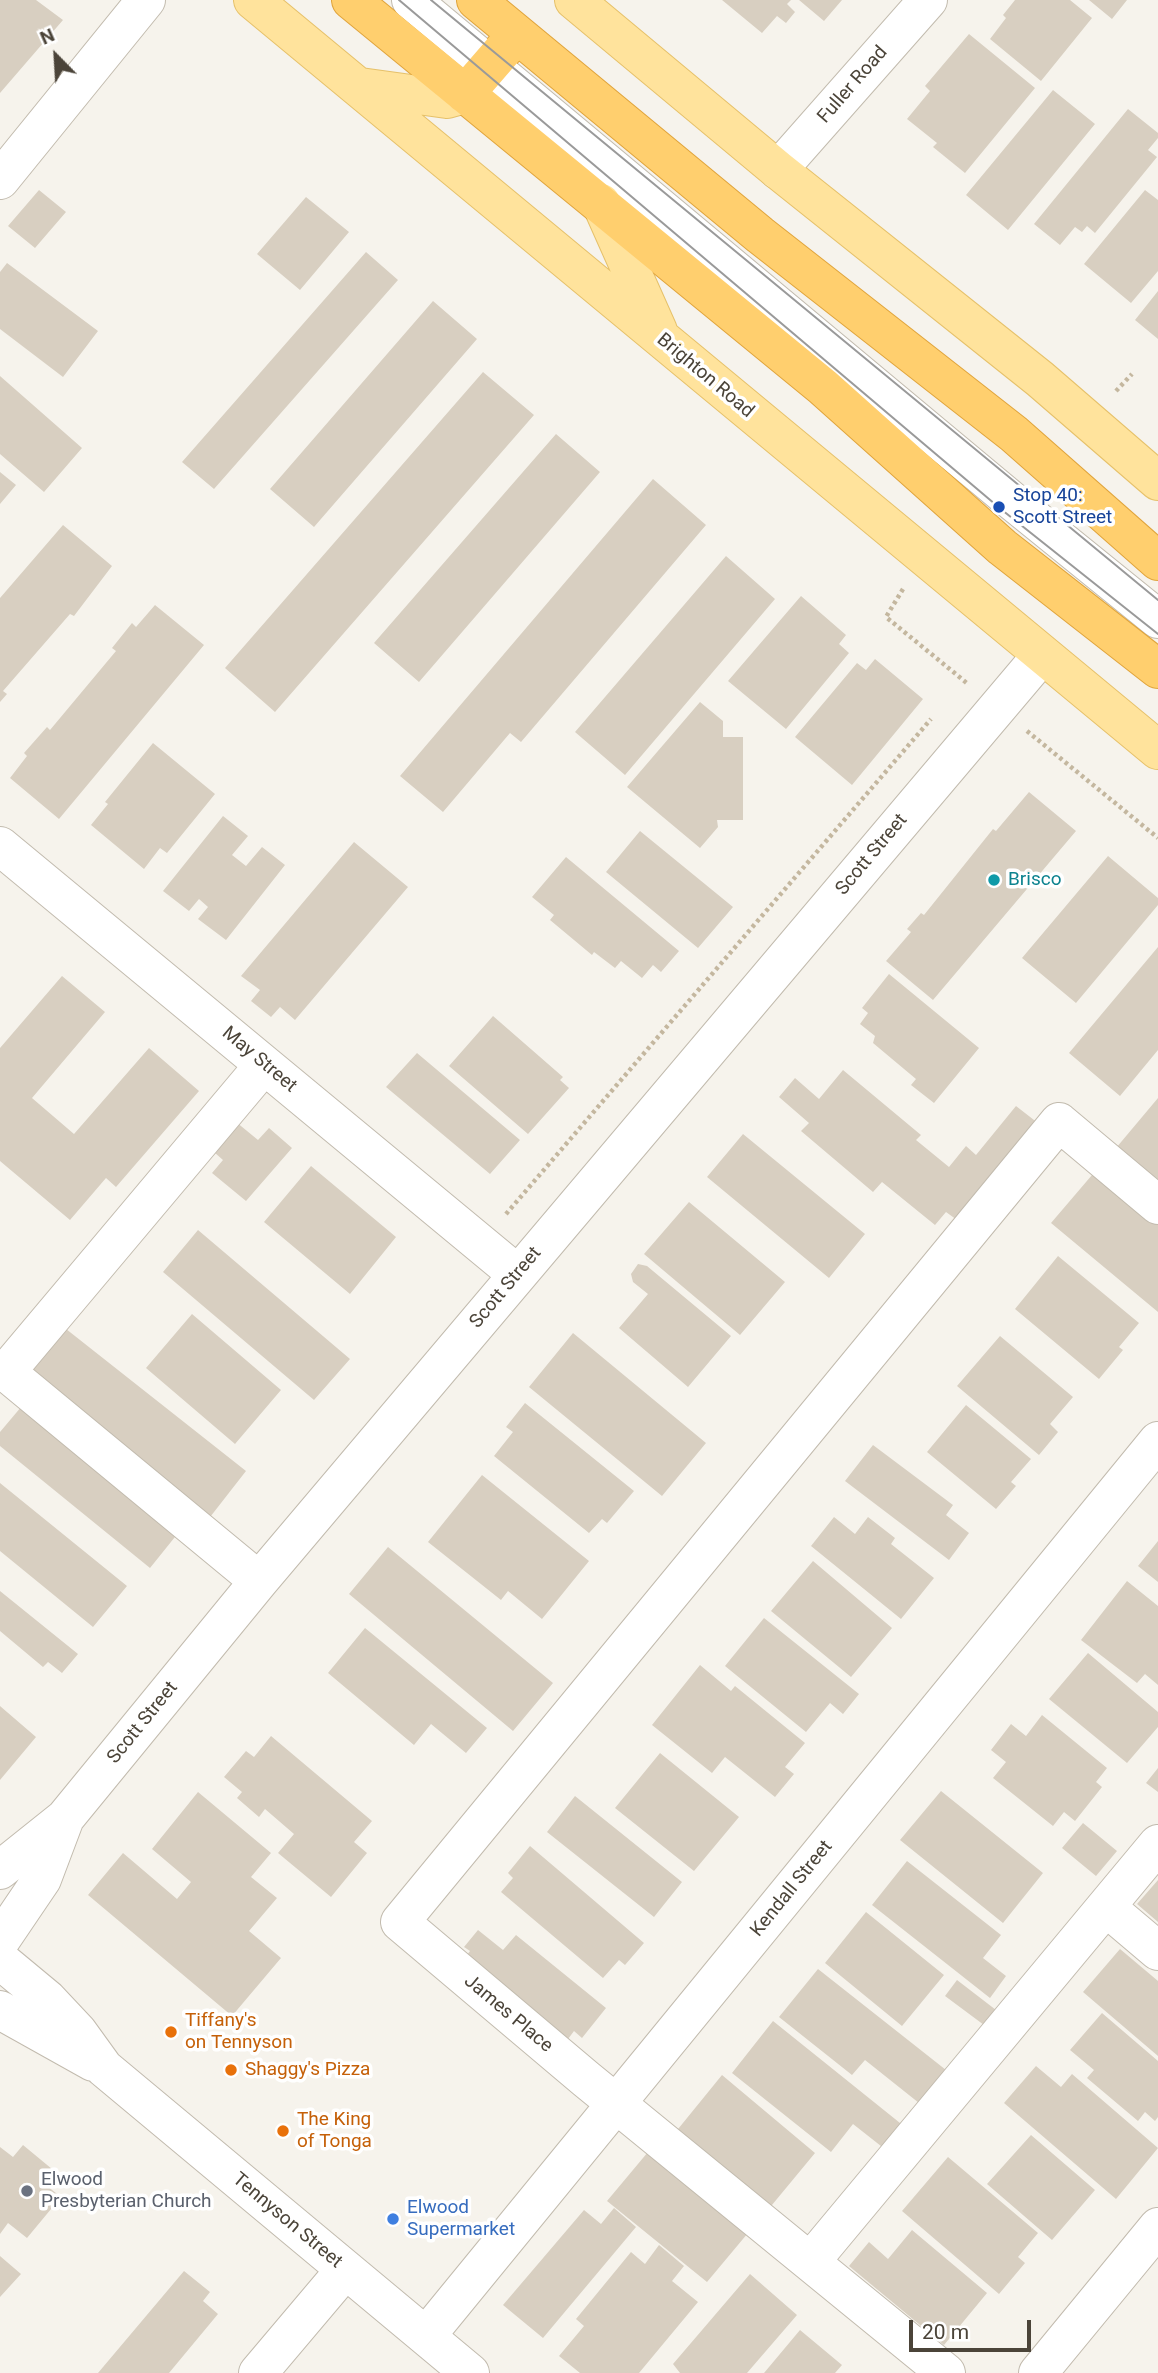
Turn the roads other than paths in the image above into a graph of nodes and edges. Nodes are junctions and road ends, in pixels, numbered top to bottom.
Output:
1 (146, 0) edge
2 (253, 0) edge
3 (351, 0) edge
4 (411, 0) edge
5 (476, 0) edge
6 (573, 0) edge
7 (928, 0) edge
8 (517, 34) junction
9 (491, 66) junction
10 (360, 87) junction
11 (465, 94) junction
12 (778, 170) junction
13 (0, 180) edge
14 (601, 204) junction
15 (661, 339) junction
16 (1158, 481) edge
17 (1158, 561) edge
18 (1158, 619) edge
19 (1042, 654) junction
20 (1158, 669) edge
21 (1158, 750) edge
22 (0, 846) edge
23 (264, 1065) junction
24 (1158, 1205) edge
25 (517, 1275) junction
26 (1158, 1441) edge
27 (259, 1581) junction
28 (65, 1818) junction
29 (1158, 1844) edge
30 (0, 1870) edge
31 (1106, 1907) junction
32 (0, 1941) edge
33 (1158, 1951) edge
34 (0, 1960) edge
35 (0, 2010) edge
36 (104, 2068) junction
37 (617, 2104) junction
38 (1158, 2227) edge
39 (811, 2261) junction
40 (345, 2270) junction
41 (426, 2336) junction
42 (258, 2373) edge
43 (470, 2373) edge
44 (946, 2373) edge
45 (1038, 2373) edge

1 - 13 street
2 - 10 main road, Brighton Road
3 - 11 highway
4 - 9 street
5 - 8 highway
6 - 12 main road
7 - 12 street, Fuller Road
8 - 9 highway
8 - 17 highway
9 - 11 highway
9 - 18 street
10 - 11 main road
10 - 15 main road, Brighton Road
11 - 14 highway
12 - 16 main road
14 - 15 main road
14 - 20 highway
15 - 19 main road, Brighton Road
19 - 21 main road, Brighton Road
19 - 25 street, Scott Street
22 - 23 street, May Street
23 - 25 street, May Street
23 - 27 street
24 - 37 street, James Place
25 - 27 street, Scott Street
26 - 37 street, Kendall Street
27 - 28 street, Scott Street
28 - 30 street
28 - 32 street, Scott Street
29 - 31 street
31 - 33 street
31 - 39 street
34 - 36 street, Tennyson Street
35 - 36 street, Tennyson Street
36 - 40 street, Tennyson Street
37 - 39 street, James Place
37 - 41 street, Kendall Street
38 - 45 street
39 - 44 street, James Place
40 - 41 street, Tennyson Street
40 - 42 street
41 - 43 street, Tennyson Street

